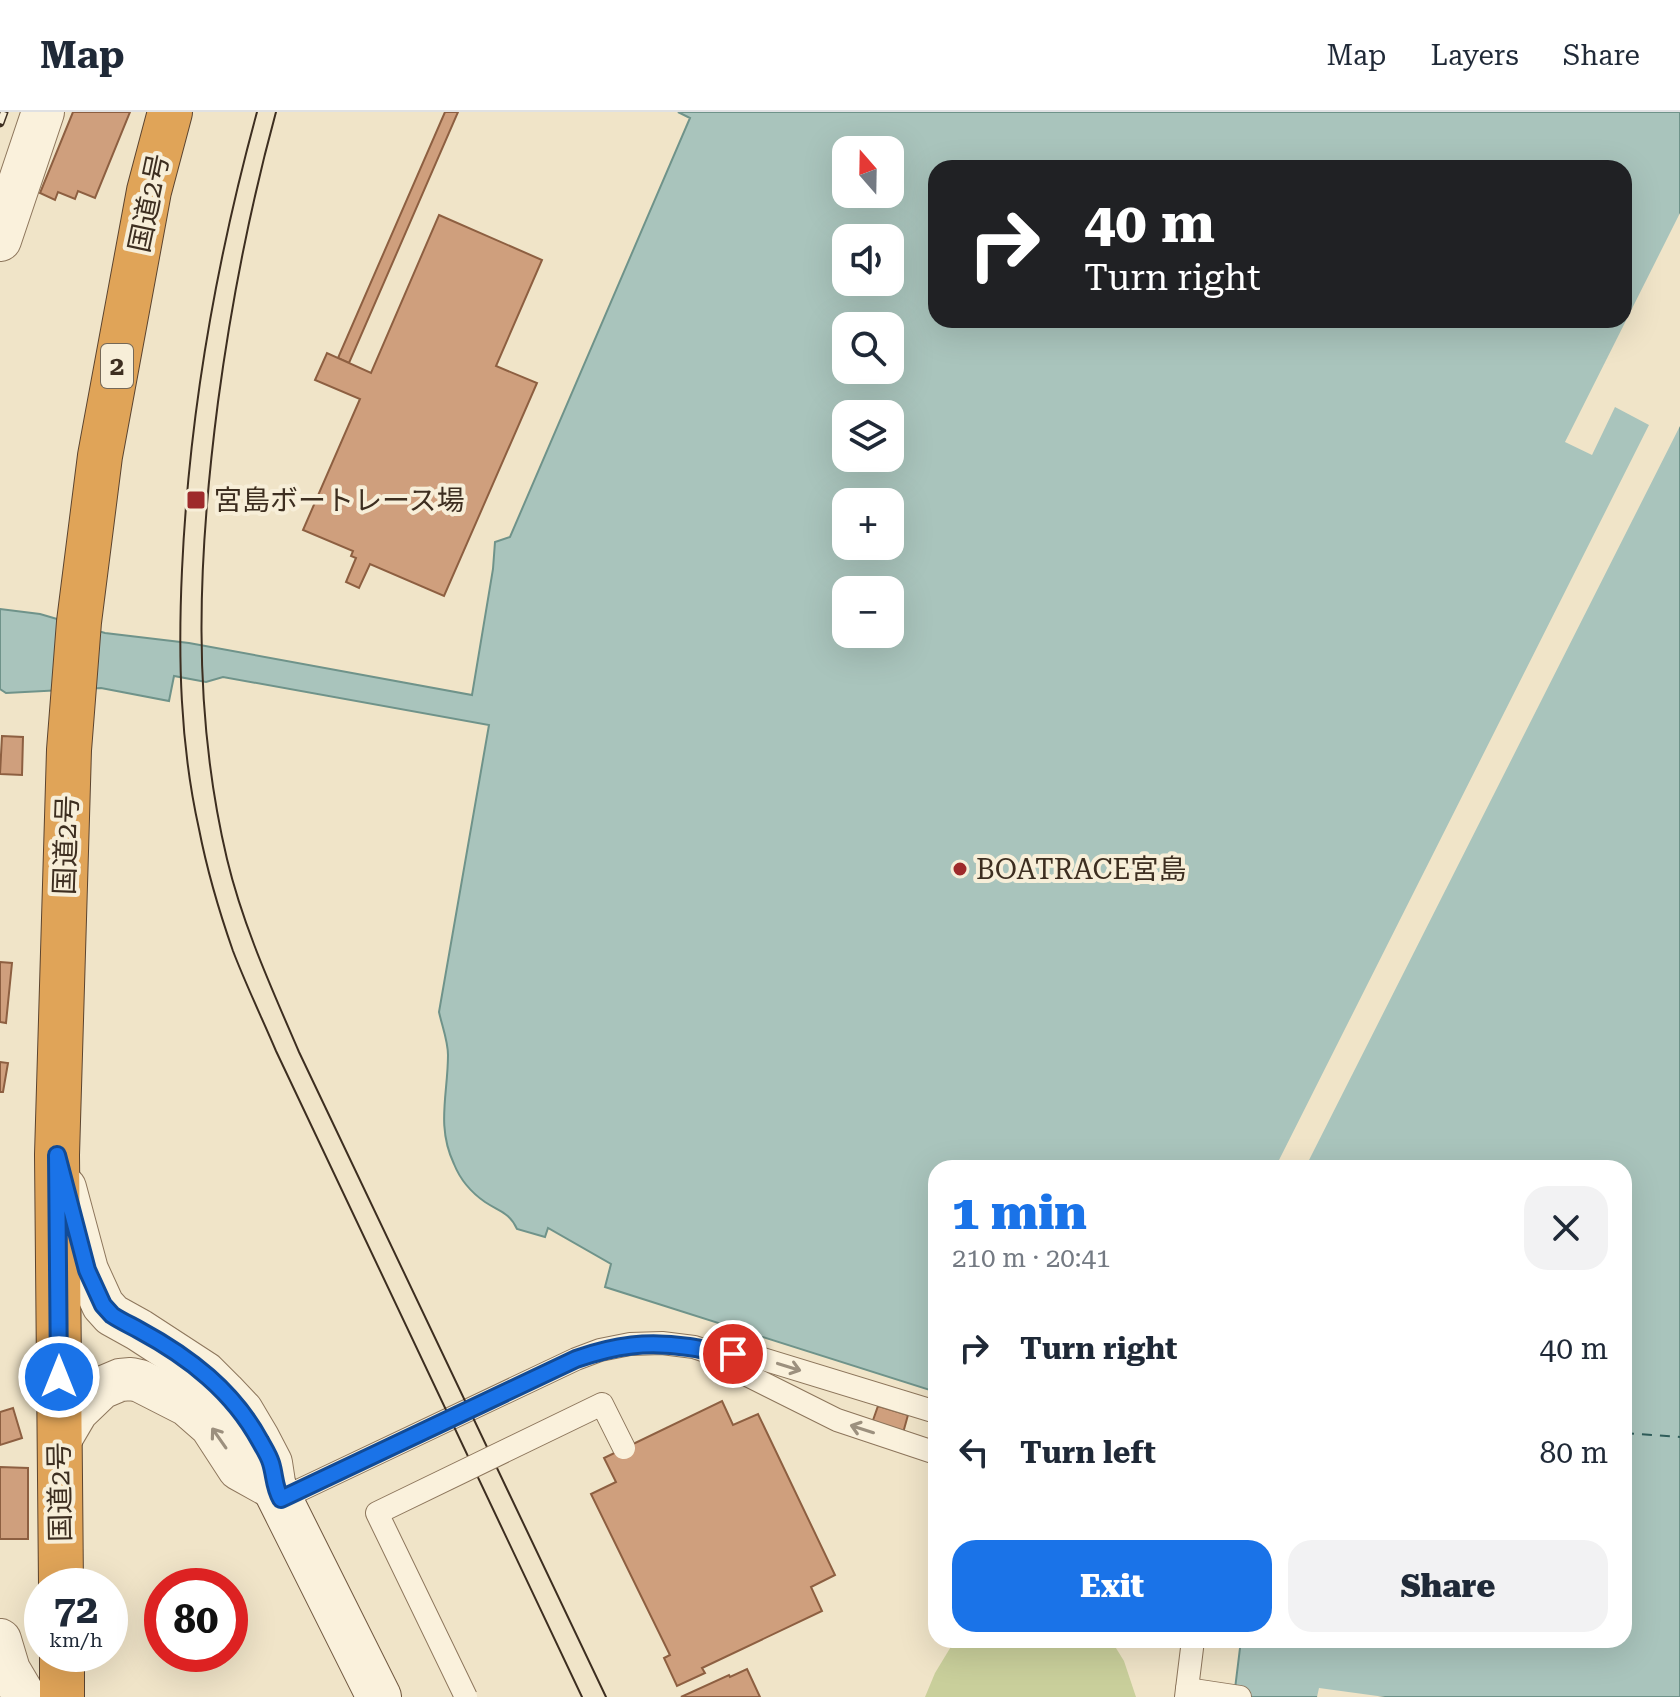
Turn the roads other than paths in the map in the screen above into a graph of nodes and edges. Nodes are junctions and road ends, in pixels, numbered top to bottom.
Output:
1 (43, 112) edge
2 (170, 112) edge
3 (0, 240) edge
4 (57, 1155) junction
5 (712, 1353) junction
6 (928, 1410) edge
7 (60, 1440) junction
8 (624, 1448) dead end
9 (928, 1450) edge
10 (278, 1494) junction
11 (61, 1568) edge
12 (0, 1640) edge
13 (1192, 1648) edge
14 (62, 1672) edge
15 (1187, 1693) edge
16 (25, 1697) edge
17 (62, 1697) edge
18 (379, 1697) edge
19 (466, 1697) edge
20 (1237, 1697) edge

1 - 3 street
2 - 4 highway, 国道2号 / 2
4 - 7 highway, 国道2号 / 2
4 - 10 street
5 -> 6 lane
9 -> 5 lane
5 - 10 lane
10 -> 7 street
7 - 11 highway, 国道2号 / 2
8 - 19 lane, bridge
10 - 18 street
12 - 16 street
13 - 15 lane
14 - 17 highway
15 - 20 lane

